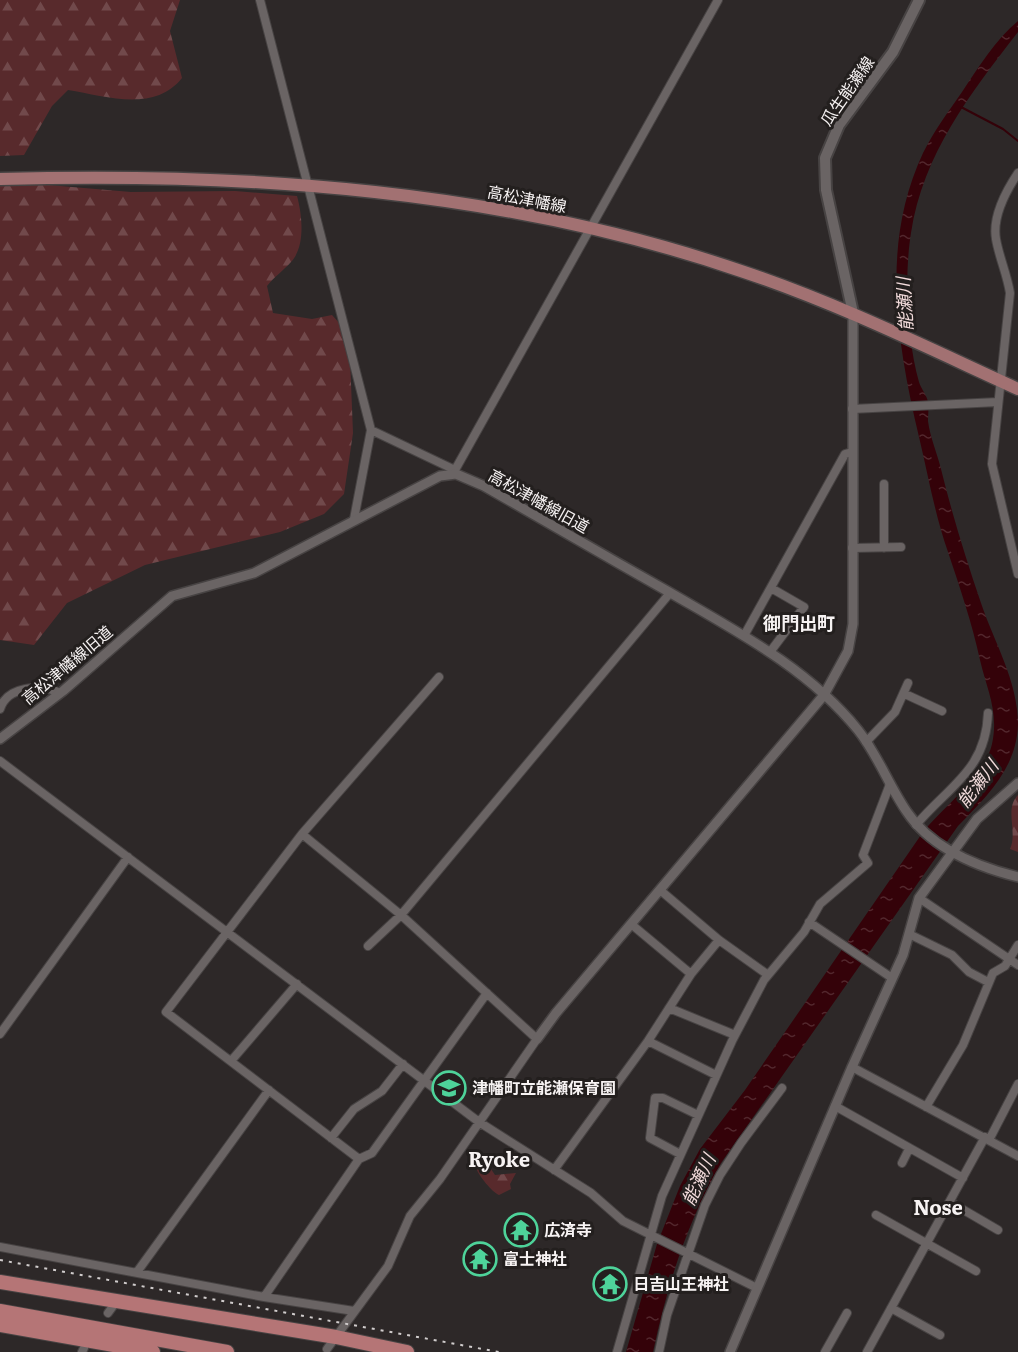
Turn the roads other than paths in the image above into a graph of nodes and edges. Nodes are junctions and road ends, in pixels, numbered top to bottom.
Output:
1 (260, 0) edge
2 (718, 0) edge
3 (920, 0) edge
4 (1018, 173) edge
5 (0, 179) edge
6 (1015, 182) edge
7 (310, 185) junction
8 (592, 228) junction
9 (853, 313) junction
10 (1002, 381) junction
11 (1018, 389) edge
12 (998, 402) junction
13 (852, 409) junction
14 (371, 430) junction
15 (852, 452) junction
16 (456, 472) junction
17 (884, 484) dead end
18 (354, 519) junction
19 (901, 547) dead end
20 (884, 548) junction
21 (852, 549) junction
22 (1016, 561) edge
23 (1018, 574) edge
24 (771, 588) junction
25 (670, 593) junction
26 (745, 634) junction
27 (770, 652) junction
28 (439, 677) dead end
29 (908, 683) dead end
30 (60, 693) junction
31 (905, 694) junction
32 (824, 695) junction
33 (0, 709) edge
34 (942, 711) dead end
35 (988, 713) dead end
36 (0, 739) edge
37 (866, 742) junction
38 (0, 761) edge
39 (1018, 783) edge
40 (890, 784) junction
41 (918, 827) junction
42 (302, 834) junction
43 (951, 851) junction
44 (128, 857) junction
45 (1018, 877) edge
46 (660, 890) junction
47 (920, 898) junction
48 (401, 915) junction
49 (809, 922) junction
50 (631, 924) junction
51 (228, 931) junction
52 (909, 934) junction
53 (718, 940) junction
54 (1018, 945) edge
55 (368, 946) dead end
56 (1009, 958) junction
57 (1018, 965) edge
58 (691, 974) junction
59 (768, 975) junction
60 (892, 978) junction
61 (988, 982) junction
62 (297, 984) junction
63 (487, 993) junction
64 (669, 1008) junction
65 (0, 1034) edge
66 (735, 1035) junction
67 (537, 1039) junction
68 (648, 1041) junction
69 (231, 1061) junction
70 (402, 1064) junction
71 (852, 1067) junction
72 (716, 1075) junction
73 (424, 1081) junction
74 (1018, 1084) edge
75 (782, 1088) dead end
76 (269, 1090) junction
77 (835, 1106) junction
78 (926, 1107) junction
79 (698, 1115) junction
80 (479, 1122) junction
81 (331, 1138) junction
82 (987, 1138) junction
83 (909, 1149) junction
84 (680, 1154) junction
85 (1018, 1156) edge
86 (359, 1159) junction
87 (902, 1163) dead end
88 (554, 1170) junction
89 (963, 1178) junction
90 (950, 1202) junction
91 (876, 1215) dead end
92 (999, 1230) dead end
93 (651, 1237) junction
94 (927, 1244) junction
95 (0, 1247) edge
96 (688, 1254) junction
97 (976, 1271) dead end
98 (137, 1272) junction
99 (0, 1282) edge
100 (757, 1288) junction
101 (264, 1297) junction
102 (891, 1308) junction
103 (0, 1311) edge
104 (354, 1311) junction
105 (847, 1313) dead end
106 (0, 1325) edge
107 (940, 1335) dead end
108 (336, 1337) junction
109 (327, 1349) dead end
110 (869, 1351) edge
111 (153, 1352) edge
112 (227, 1352) edge
113 (407, 1352) edge
114 (617, 1352) edge
115 (659, 1352) edge
116 (730, 1352) edge
117 (825, 1352) edge

1 - 7 street
2 - 8 street
3 - 9 main road, 瓜生能瀬線
4 - 6 street
5 - 7 main road, 高松津幡線
6 - 10 street
7 - 8 main road, 高松津幡線
7 - 14 street
8 - 9 main road, 高松津幡線
8 - 16 street
9 - 10 main road, 高松津幡線
9 - 13 street
10 - 11 main road, 高松津幡線
10 - 12 street
12 - 13 street
12 - 22 street
13 - 15 street
14 - 16 street
14 - 18 street
15 - 21 street
15 - 24 street
16 - 18 street, 高松津幡線旧道
16 - 25 street, 高松津幡線旧道
17 - 20 street
18 - 30 street, 高松津幡線旧道
19 - 20 street
20 - 21 street
21 - 32 street
22 - 23 street
24 - 26 street
24 - 27 street
25 - 26 street, 高松津幡線旧道
25 - 48 street
26 - 27 street, 高松津幡線旧道
27 - 32 street, 高松津幡線旧道
28 - 42 street
29 - 31 street
30 - 33 street
30 - 36 street, 高松津幡線旧道
31 - 34 street
31 - 37 street
32 - 37 street, 高松津幡線旧道
32 - 46 street
35 - 41 street
37 - 40 street, 高松津幡線旧道
38 - 44 street
39 - 43 street
40 - 41 street, 高松津幡線旧道
40 - 49 street
41 - 43 street, 高松津幡線旧道
42 - 48 street
42 - 51 street
43 - 45 street, 高松津幡線旧道
43 - 47 street
44 - 51 street
44 - 65 street
46 - 50 street
46 - 53 street
47 - 52 street
47 - 56 street
48 - 55 street
48 - 63 street
49 - 59 street
49 - 60 street
50 - 58 street
50 - 67 street
51 - 62 street
51 - 69 street
52 - 60 street
52 - 61 street
53 - 58 street
53 - 59 street
54 - 56 street
56 - 57 street
56 - 61 street
58 - 64 street
59 - 66 street
60 - 71 street
61 - 78 street
62 - 69 street
62 - 70 street
63 - 67 street
63 - 73 street
64 - 66 street
64 - 68 street
66 - 72 street
67 - 80 street
68 - 72 street
68 - 88 street
69 - 76 street
70 - 73 street
70 - 81 street
71 - 77 street
71 - 78 street
72 - 79 street
73 - 80 street
73 - 86 street
74 - 82 street
75 - 96 street
76 - 81 street
76 - 98 street
77 - 83 street
77 - 100 street
78 - 82 street
79 - 84 street
79 - 84 street
80 - 88 street
80 - 104 street
81 - 86 street
82 - 85 street
82 - 89 street
83 - 87 street
83 - 89 street
84 - 93 street
86 - 101 street
88 - 93 street
89 - 90 street
90 - 92 street
90 - 94 street
91 - 94 street
93 - 96 street
93 - 114 street
94 - 97 street
94 - 102 street
95 - 98 street
96 - 100 street
96 - 115 street
98 - 101 street
99 - 108 highway
100 - 116 street
101 - 104 street
102 - 107 street
102 - 110 street
103 - 112 highway
104 - 108 street
105 - 117 street
106 - 111 highway
108 - 109 street
108 - 113 highway

